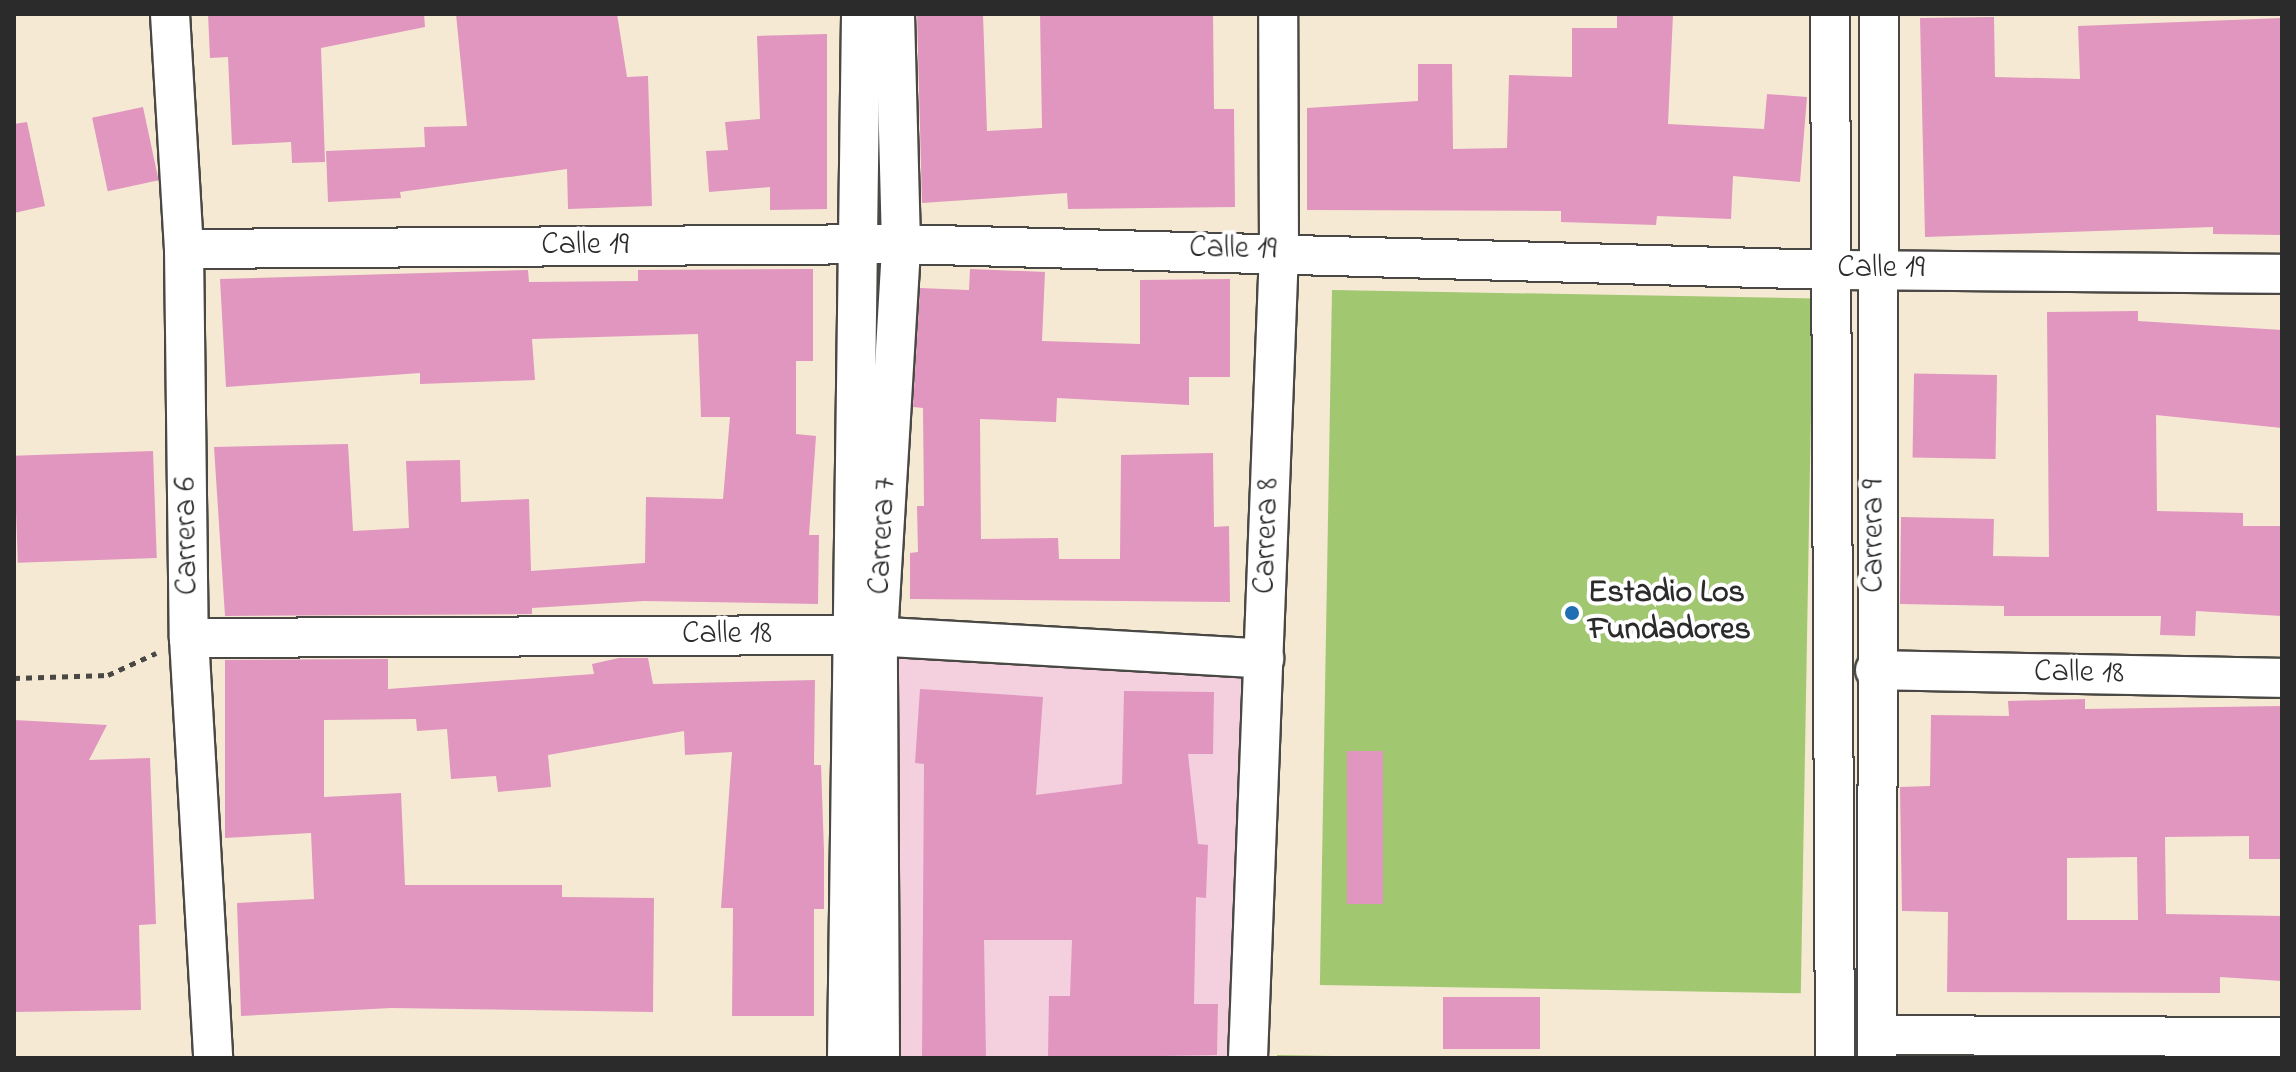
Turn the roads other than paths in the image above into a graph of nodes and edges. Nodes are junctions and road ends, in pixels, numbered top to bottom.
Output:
1 (170, 14) edge
2 (861, 14) edge
3 (895, 14) edge
4 (1278, 14) edge
5 (1830, 14) edge
6 (1879, 14) edge
7 (862, 244) junction
8 (901, 244) junction
9 (184, 249) junction
10 (1279, 251) junction
11 (1875, 268) junction
12 (1829, 270) junction
13 (2282, 274) edge
14 (866, 635) junction
15 (189, 638) junction
16 (1264, 659) junction
17 (1875, 670) junction
18 (2282, 678) edge
19 (2282, 1037) edge
20 (1877, 1046) edge
21 (213, 1058) edge
22 (847, 1058) edge
23 (880, 1058) edge
24 (1248, 1058) edge
25 (1835, 1058) edge

1 - 9 street, Carrera 6
2 - 7 street, Carrera 7
3 - 8 street, Carrera 7
4 - 10 street, Carrera 8
5 - 12 street, Carrera 9
6 - 11 street, Carrera 9
7 - 8 street, Calle 19
7 - 9 street, Calle 19
7 - 14 street, Carrera 7
8 - 10 street, Calle 19
8 - 14 street, Carrera 7
9 - 15 street, Carrera 6
10 - 12 street, Calle 19
10 - 16 street, Carrera 8
11 - 12 street, Calle 19
11 - 13 street, Calle 19
11 - 17 street, Carrera 9
12 - 25 street, Carrera 9
14 - 15 street, Calle 18
14 - 16 street, Calle 18
14 - 22 street, Carrera 7
14 - 23 street, Carrera 7
15 - 21 street, Carrera 6
16 - 24 street, Carrera 8
17 - 18 street, Calle 18
17 - 20 street, Carrera 9
19 - 20 street

